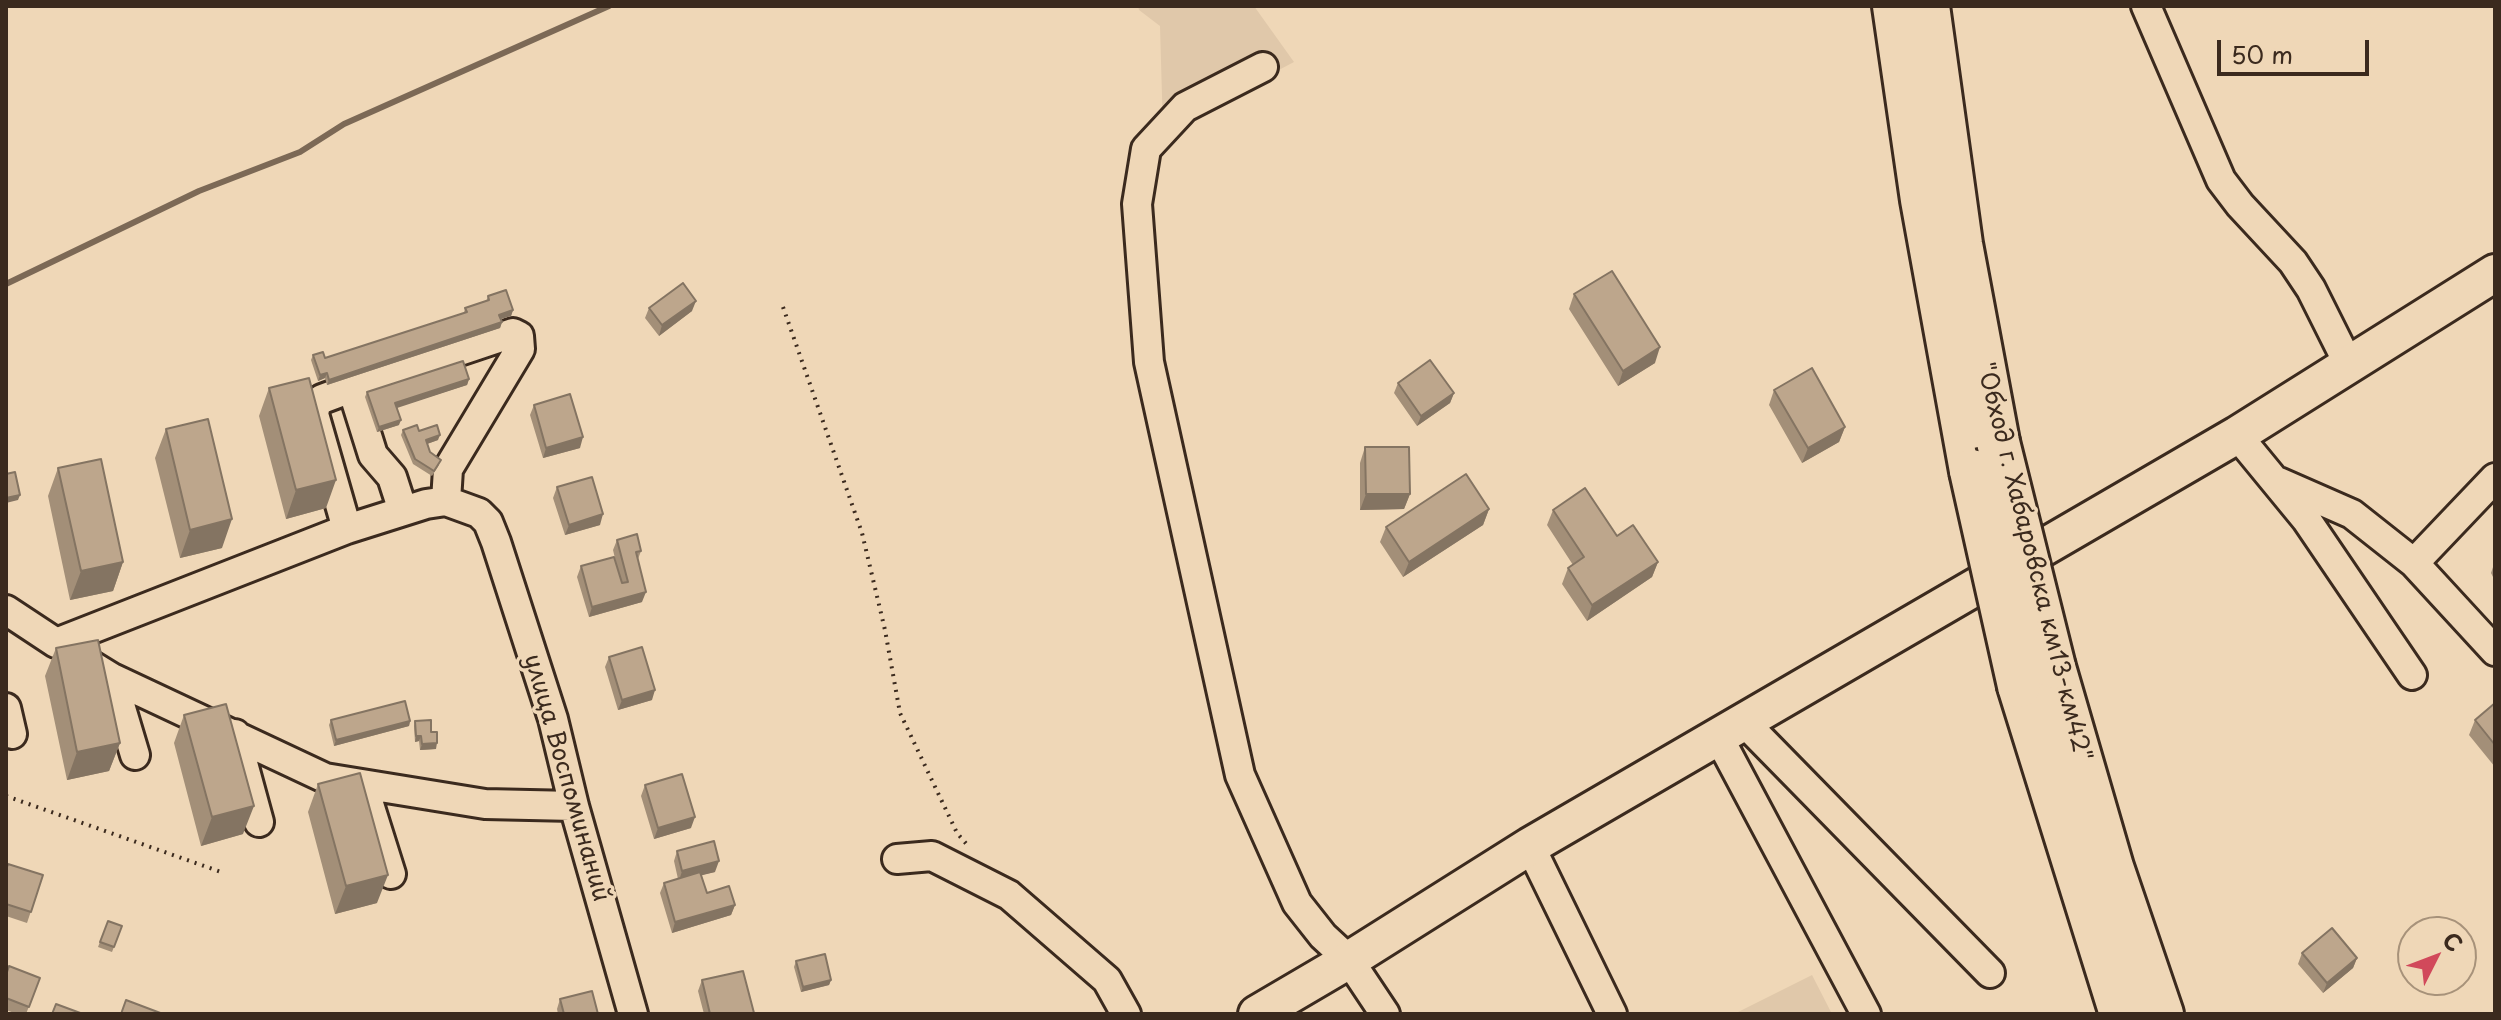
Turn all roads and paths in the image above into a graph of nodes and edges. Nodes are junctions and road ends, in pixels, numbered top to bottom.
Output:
1 (1894, 6) edge
2 (1928, 6) edge
3 (2146, 6) edge
4 (1263, 67) dead end
5 (2495, 273) edge
6 (783, 307) dead end
7 (2349, 365) junction
8 (352, 388) junction
9 (2237, 435) junction
10 (1985, 456) junction
11 (2495, 478) edge
12 (2274, 481) junction
13 (446, 501) junction
14 (403, 511) junction
15 (347, 529) junction
16 (2414, 563) junction
17 (6, 610) edge
18 (56, 643) junction
19 (2495, 651) edge
20 (2412, 675) dead end
21 (2036, 676) junction
22 (112, 678) junction
23 (1731, 729) junction
24 (235, 734) junction
25 (135, 755) dead end
26 (363, 785) junction
27 (6, 796) edge
28 (574, 806) junction
29 (259, 822) dead end
30 (1530, 846) junction
31 (974, 853) dead end
32 (897, 859) dead end
33 (224, 873) dead end
34 (391, 874) edge
35 (1349, 960) junction
36 (1990, 973) dead end
37 (633, 1014) edge
38 (1126, 1014) edge
39 (1257, 1014) edge
40 (1385, 1014) edge
41 (1612, 1014) edge
42 (1866, 1014) edge
43 (2121, 1014) edge
44 (2162, 1014) edge

1 - 10 highway, "Обход г. Хабаровска км13-км42"
2 - 10 highway, "Обход г. Хабаровска км13-км42"
3 - 7 street
4 - 35 street
5 - 7 main road
6 - 31 path
7 - 9 main road
8 - 13 street
8 - 14 street
8 - 15 street
9 - 12 street
9 - 23 main road
10 - 21 highway, "Обход г. Хабаровска км13-км42", bridge
11 - 16 street
12 - 16 street
12 - 20 street
13 - 14 street
13 - 28 street, улица Воспоминаний
14 - 15 street
15 - 18 street
16 - 19 street
17 - 18 street
18 - 22 street
21 - 43 highway, "Обход г. Хабаровска км13-км42"
21 - 44 highway, "Обход г. Хабаровска км13-км42"
22 - 24 street
22 - 25 street
23 - 30 main road
23 - 36 street
23 - 42 street
24 - 26 street
24 - 29 street
26 - 28 street
26 - 34 street
27 - 33 path
28 - 37 street, улица Воспоминаний
30 - 35 main road
30 - 41 street
32 - 38 street
35 - 39 main road
35 - 40 street

